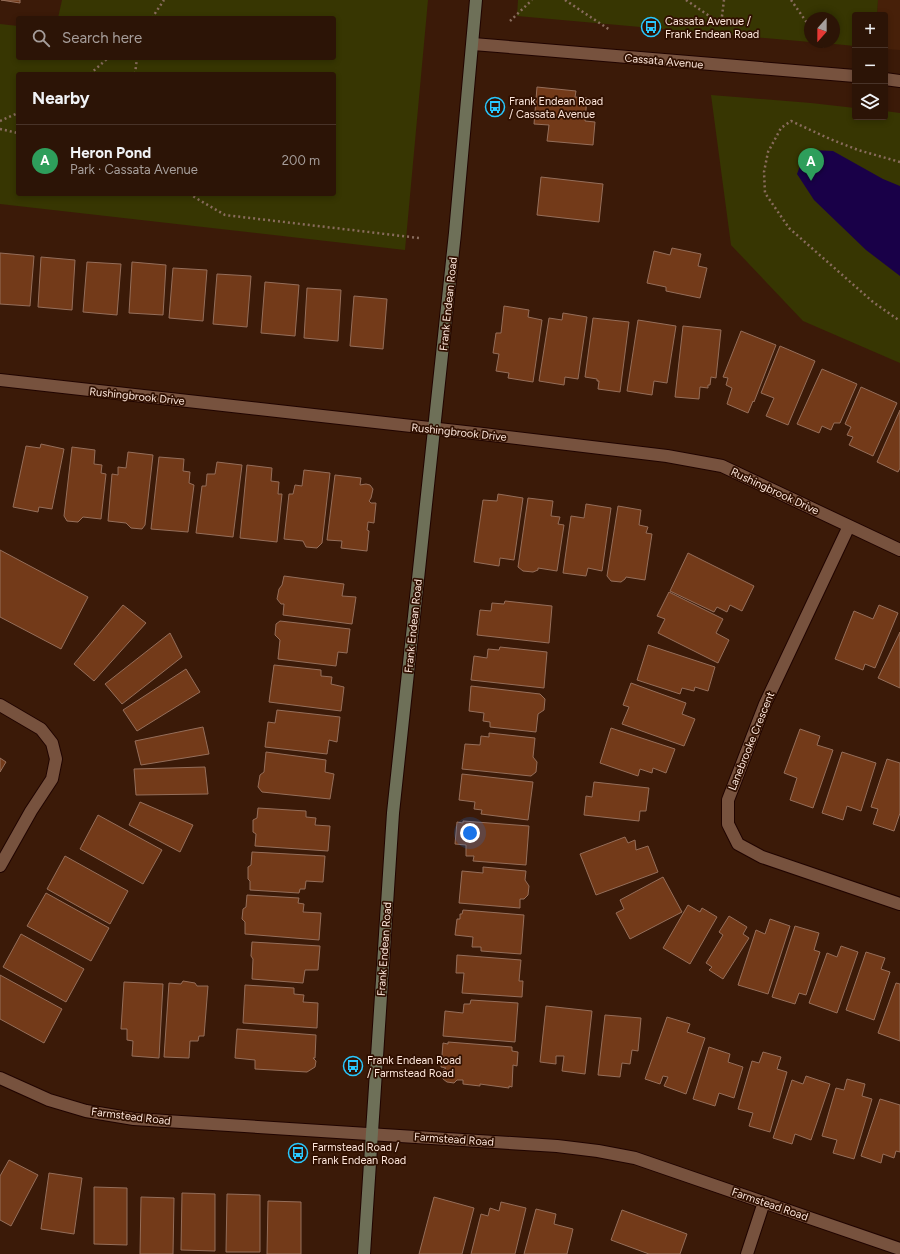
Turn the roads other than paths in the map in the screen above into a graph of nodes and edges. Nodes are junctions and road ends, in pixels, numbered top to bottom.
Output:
1 (476, 0) edge
2 (473, 44) junction
3 (852, 76) edge
4 (888, 79) edge
5 (900, 81) edge
6 (0, 380) edge
7 (434, 430) junction
8 (849, 526) junction
9 (900, 550) edge
10 (0, 705) edge
11 (0, 866) edge
12 (900, 904) edge
13 (0, 1078) edge
14 (372, 1133) junction
15 (764, 1202) junction
16 (900, 1249) edge
17 (364, 1254) edge
18 (747, 1254) edge

1 - 2 street, Frank Endean Road
2 - 3 street, Cassata Avenue
2 - 7 street, Frank Endean Road
4 - 5 street
6 - 7 street, Rushingbrook Drive
7 - 8 street, Rushingbrook Drive
7 - 14 street, Frank Endean Road
8 - 9 street, Rushingbrook Drive
8 - 12 street, Lanebrooke Crescent
10 - 11 street
13 - 14 street, Farmstead Road
14 - 15 street, Farmstead Road
14 - 17 street, Frank Endean Road
15 - 16 street, Farmstead Road
15 - 18 street

